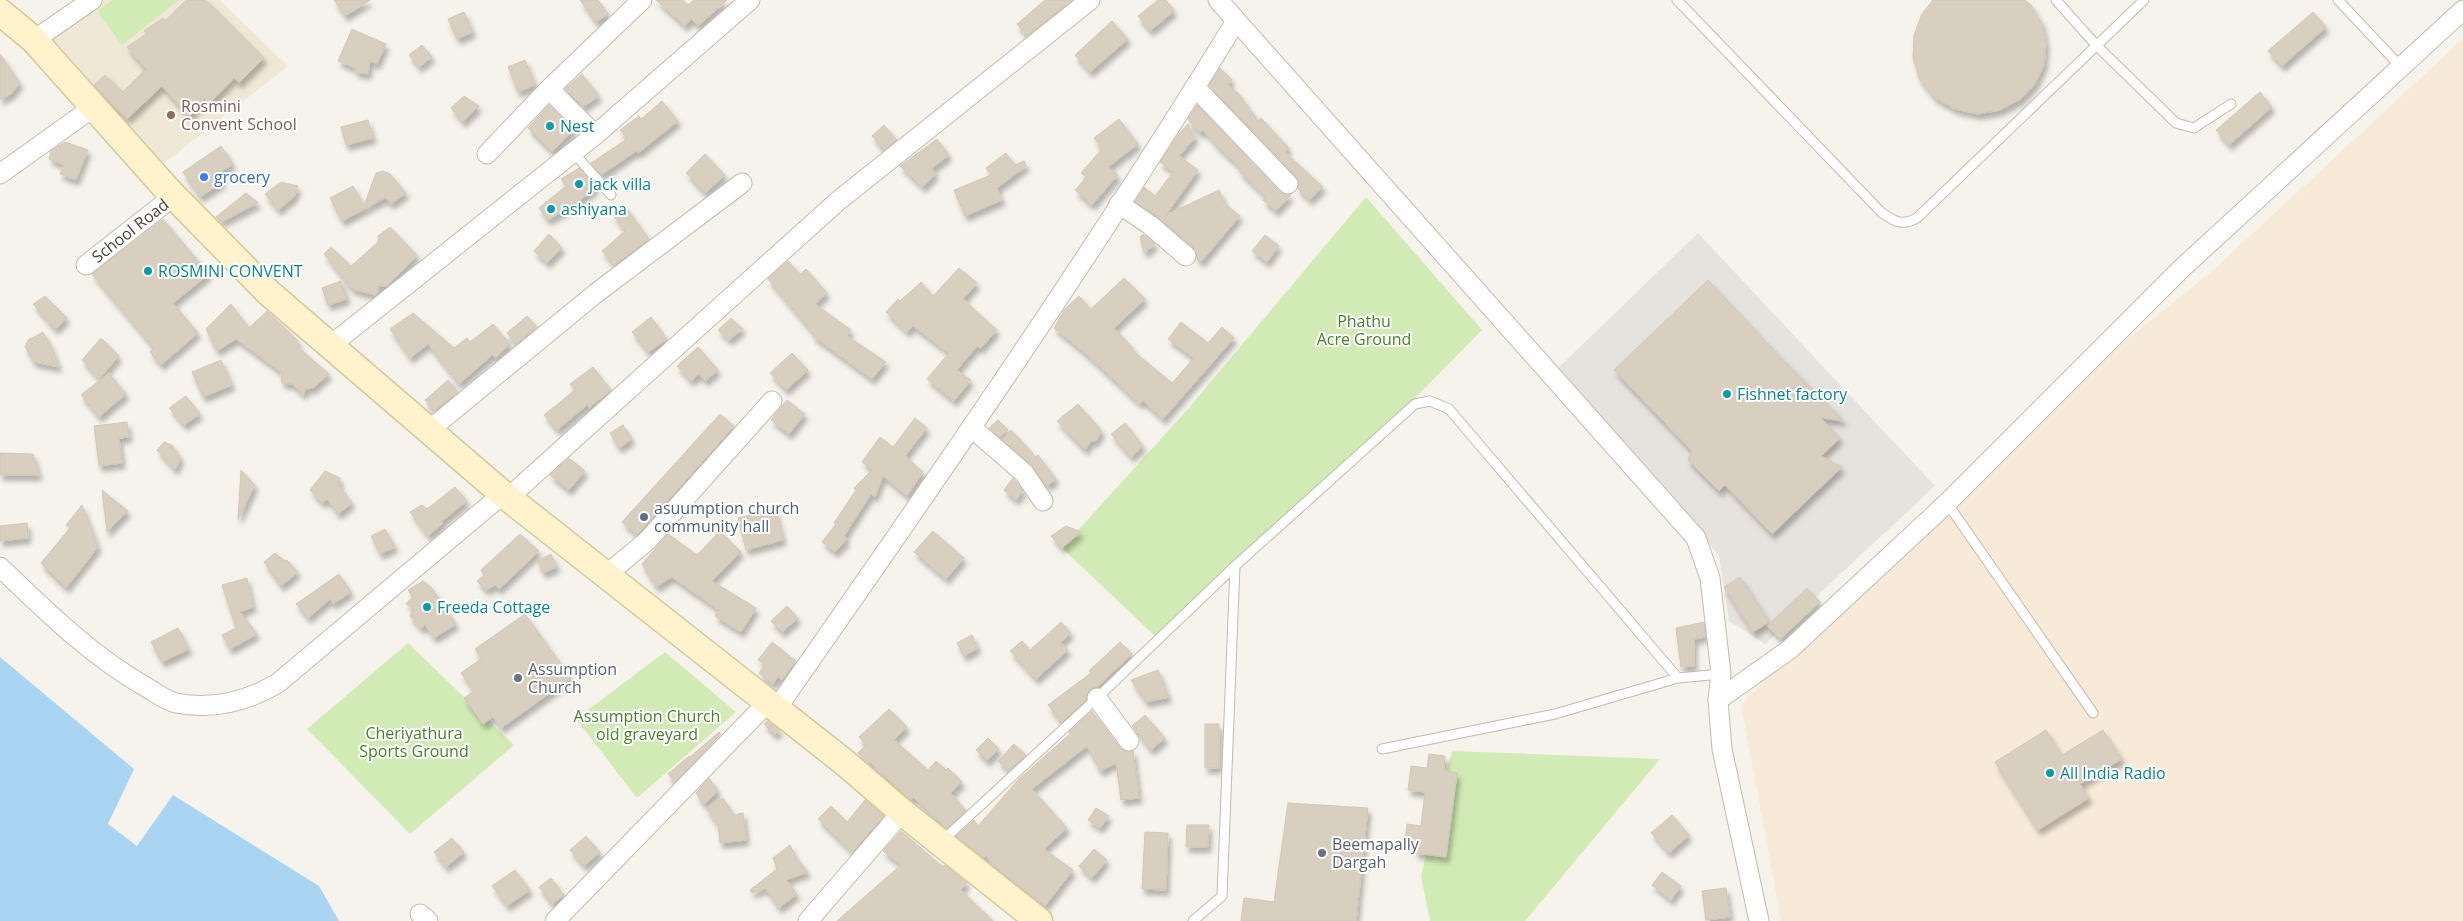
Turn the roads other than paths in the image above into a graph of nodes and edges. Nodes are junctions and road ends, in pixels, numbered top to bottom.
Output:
1 (92, 0) edge
2 (642, 0) edge
3 (750, 0) edge
4 (1090, 0) edge
5 (1218, 0) edge
6 (1677, 0) edge
7 (2056, 0) edge
8 (2144, 0) edge
9 (2338, 0) edge
10 (2463, 10) edge
11 (0, 12) edge
12 (1236, 21) junction
13 (34, 40) junction
14 (2096, 45) junction
15 (2400, 66) junction
16 (1195, 87) junction
17 (550, 88) junction
18 (2231, 104) dead end
19 (95, 106) junction
20 (595, 135) junction
21 (572, 152) junction
22 (487, 154) dead end
23 (0, 174) edge
24 (742, 183) dead end
25 (1288, 184) dead end
26 (611, 195) dead end
27 (174, 196) junction
28 (1119, 204) junction
29 (1186, 256) dead end
30 (86, 265) dead end
31 (331, 345) junction
32 (772, 401) dead end
33 (972, 428) junction
34 (428, 431) junction
35 (506, 496) junction
36 (1042, 501) dead end
37 (1947, 503) junction
38 (1235, 566) junction
39 (0, 567) edge
40 (606, 575) junction
41 (1721, 674) junction
42 (1678, 678) junction
43 (1097, 698) junction
44 (1718, 700) junction
45 (772, 706) junction
46 (2093, 713) dead end
47 (1129, 741) dead end
48 (1382, 749) dead end
49 (902, 812) junction
50 (940, 843) junction
51 (555, 921) edge
52 (808, 921) edge
53 (1039, 921) edge
54 (1193, 921) edge
55 (1759, 921) edge

1 - 13 street
2 - 17 street
3 - 20 street
4 - 35 street
5 - 12 street
6 - 14 lane
7 - 14 lane
8 - 14 lane
9 - 15 lane
10 - 15 street
11 - 13 main road
12 - 16 street
12 - 41 street
13 - 19 main road
14 - 18 lane
15 - 37 street
16 - 25 street
16 - 28 street
17 - 20 street
17 - 22 street
19 - 23 street
19 - 27 main road
20 - 21 street
21 - 26 lane
21 - 31 street
24 - 34 street
27 - 30 street, School Road
27 - 31 main road
28 - 29 street
28 - 33 street
31 - 34 main road
32 - 40 street
33 - 36 street
33 - 45 street
34 - 35 main road
35 - 39 street
35 - 40 main road
37 - 44 street
37 - 46 lane
38 - 42 lane
38 - 43 lane
38 - 54 lane
40 - 45 main road
41 - 42 lane
41 - 44 street
42 - 48 lane
43 - 47 street
43 - 50 lane
44 - 55 street
45 - 49 main road
45 - 51 street
49 - 50 main road
49 - 52 street
50 - 53 main road

